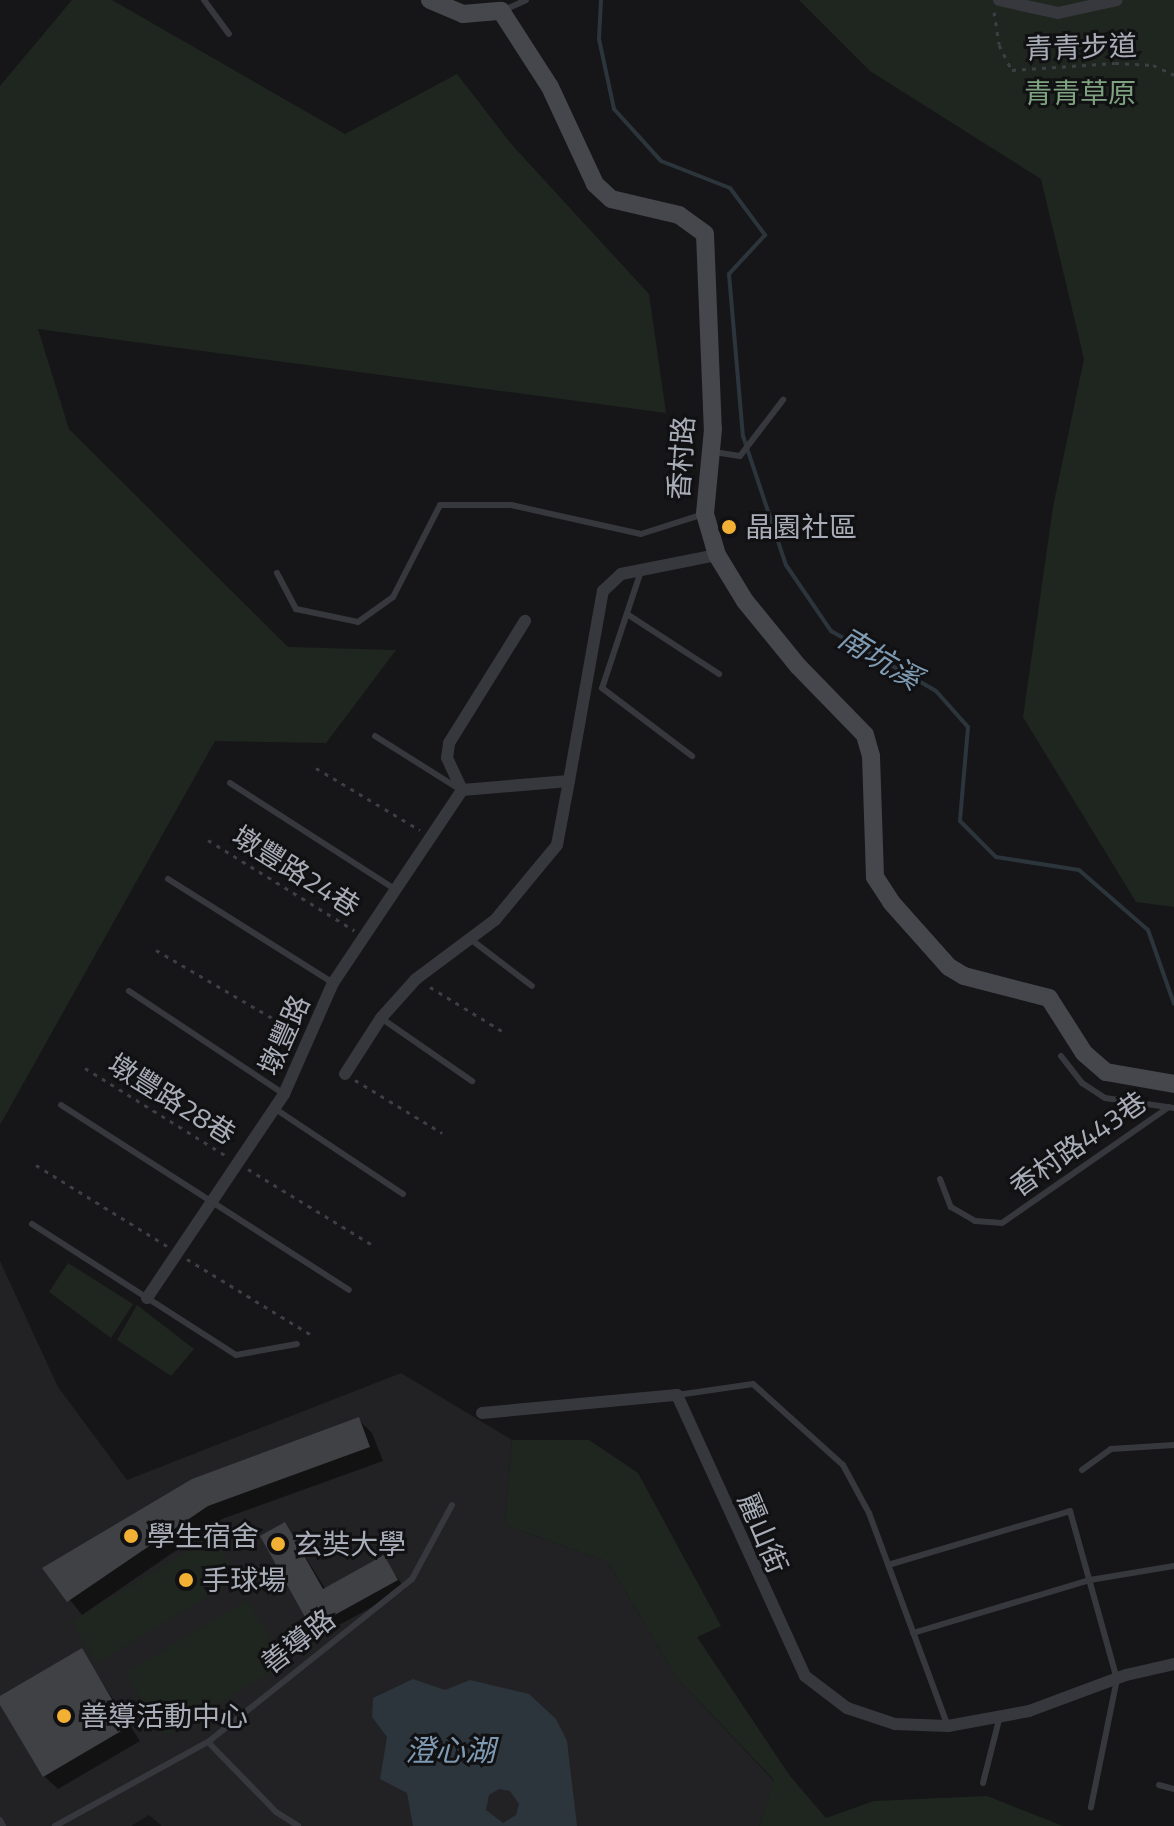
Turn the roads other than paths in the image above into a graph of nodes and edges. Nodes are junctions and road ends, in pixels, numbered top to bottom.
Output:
1 (204, 0) edge
2 (430, 0) edge
3 (526, 0) edge
4 (999, 0) edge
5 (1117, 0) edge
6 (501, 11) junction
7 (229, 34) dead end
8 (783, 400) dead end
9 (710, 452) junction
10 (705, 514) junction
11 (717, 555) junction
12 (641, 571) junction
13 (277, 573) dead end
14 (627, 614) junction
15 (525, 621) dead end
16 (719, 674) dead end
17 (375, 736) dead end
18 (692, 756) dead end
19 (569, 781) junction
20 (230, 783) dead end
21 (462, 790) junction
22 (168, 879) dead end
23 (393, 888) junction
24 (469, 938) junction
25 (333, 983) junction
26 (532, 986) dead end
27 (129, 991) dead end
28 (381, 1018) junction
29 (1061, 1056) dead end
30 (345, 1074) road end
31 (472, 1081) dead end
32 (1174, 1084) edge
33 (284, 1094) junction
34 (61, 1105) dead end
35 (274, 1108) junction
36 (1172, 1108) edge
37 (940, 1179) dead end
38 (403, 1194) dead end
39 (212, 1202) junction
40 (32, 1224) dead end
41 (349, 1290) dead end
42 (147, 1298) junction
43 (297, 1344) dead end
44 (677, 1395) junction
45 (482, 1413) dead end
46 (1174, 1445) edge
47 (1082, 1470) dead end
48 (452, 1505) dead end
49 (888, 1565) junction
50 (1174, 1566) edge
51 (1090, 1580) junction
52 (913, 1633) junction
53 (1174, 1664) edge
54 (1117, 1679) junction
55 (1000, 1716) junction
56 (948, 1726) junction
57 (208, 1742) junction
58 (983, 1783) dead end
59 (1159, 1785) dead end
60 (1174, 1789) edge
61 (1091, 1807) dead end
62 (0, 1820) edge
63 (3, 1826) edge
64 (55, 1826) edge
65 (298, 1826) edge

1 - 7 lane
2 - 6 street
3 - 6 lane
4 - 5 street
6 - 9 street, 香村路
8 - 9 lane
9 - 10 street, 香村路
10 - 11 street, 香村路
10 - 13 lane
11 - 12 street
11 - 32 street, 香村路
12 - 14 lane
12 - 19 street
14 - 16 lane
14 - 18 lane
15 - 21 street
17 - 21 lane
19 - 21 street
19 - 24 street
20 - 23 lane
21 - 23 street, 墩豐路
22 - 25 lane
23 - 25 street, 墩豐路
24 - 26 lane
24 - 28 street
25 - 33 street, 墩豐路
27 - 33 lane
28 - 30 street
28 - 31 lane
29 - 36 lane
33 - 35 street, 墩豐路
34 - 39 lane
35 - 38 lane
35 - 39 street, 墩豐路
36 - 37 lane, 香村路443巷
39 - 41 lane
39 - 42 street, 墩豐路
40 - 42 lane
42 - 43 lane
44 - 45 street
44 - 49 lane
44 - 56 street, 麗山街
46 - 47 lane
48 - 57 lane, 善導路
49 - 51 lane
49 - 52 lane
50 - 51 lane
51 - 52 lane
51 - 54 lane
52 - 56 lane
53 - 54 street, 麗山街
54 - 55 street, 麗山街
54 - 61 lane
55 - 56 street, 麗山街
55 - 58 lane
57 - 64 lane, 善導路
57 - 65 lane
59 - 60 lane
62 - 63 lane

